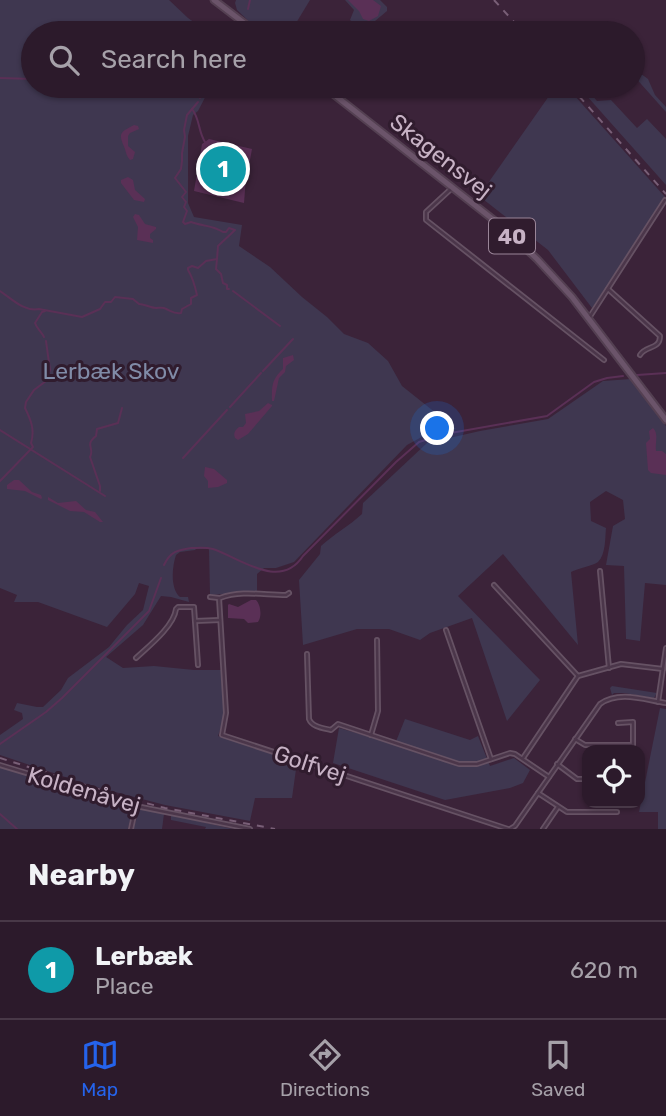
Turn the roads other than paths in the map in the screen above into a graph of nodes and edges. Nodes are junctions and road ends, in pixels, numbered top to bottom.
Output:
1 (214, 0) edge
2 (241, 21) edge
3 (338, 98) edge
4 (452, 187) junction
5 (665, 200) edge
6 (608, 289) junction
7 (588, 318) junction
8 (640, 355) dead end
9 (604, 360) dead end
10 (666, 420) edge
11 (600, 570) dead end
12 (494, 585) dead end
13 (289, 593) dead end
14 (210, 597) dead end
15 (219, 598) junction
16 (220, 620) junction
17 (195, 621) junction
18 (446, 630) dead end
19 (377, 640) dead end
20 (666, 648) edge
21 (307, 654) dead end
22 (136, 658) dead end
23 (665, 662) edge
24 (198, 665) dead end
25 (608, 668) junction
26 (663, 669) junction
27 (578, 676) junction
28 (658, 702) junction
29 (666, 703) edge
30 (618, 723) dead end
31 (371, 735) junction
32 (575, 738) junction
33 (522, 758) junction
34 (491, 759) junction
35 (557, 764) junction
36 (0, 765) edge
37 (549, 777) junction
38 (582, 779) edge
39 (538, 793) junction
40 (136, 806) junction
41 (558, 807) junction
42 (617, 812) dead end
43 (131, 829) edge
44 (250, 829) edge
45 (509, 829) edge
46 (543, 829) edge

1 - 2 main road
3 - 4 main road, Skagensvej / 40
4 - 7 main road, Skagensvej / 40
4 - 9 street
5 - 6 street
6 - 7 street
6 - 8 street
7 - 10 main road, Skagensvej / 40
11 - 25 street
12 - 27 street
13 - 15 street
14 - 15 street
15 - 16 street, Golfvej
16 - 17 street
16 - 45 street, Golfvej
17 - 22 street
17 - 24 street
18 - 34 street
19 - 31 street
20 - 23 street
21 - 31 street
23 - 26 street
25 - 26 street
25 - 27 street
26 - 28 street
27 - 33 street
28 - 29 street, Golfvej
28 - 32 street, Golfvej
30 - 32 street
31 - 34 street
32 - 35 street, Golfvej
33 - 34 street
33 - 37 street
35 - 37 street, Golfvej
35 - 38 street
36 - 40 street, Koldenåvej
37 - 39 street, Golfvej
39 - 41 street
39 - 45 street, Golfvej
40 - 43 street
40 - 44 street, Koldenåvej
41 - 42 street
41 - 46 street

